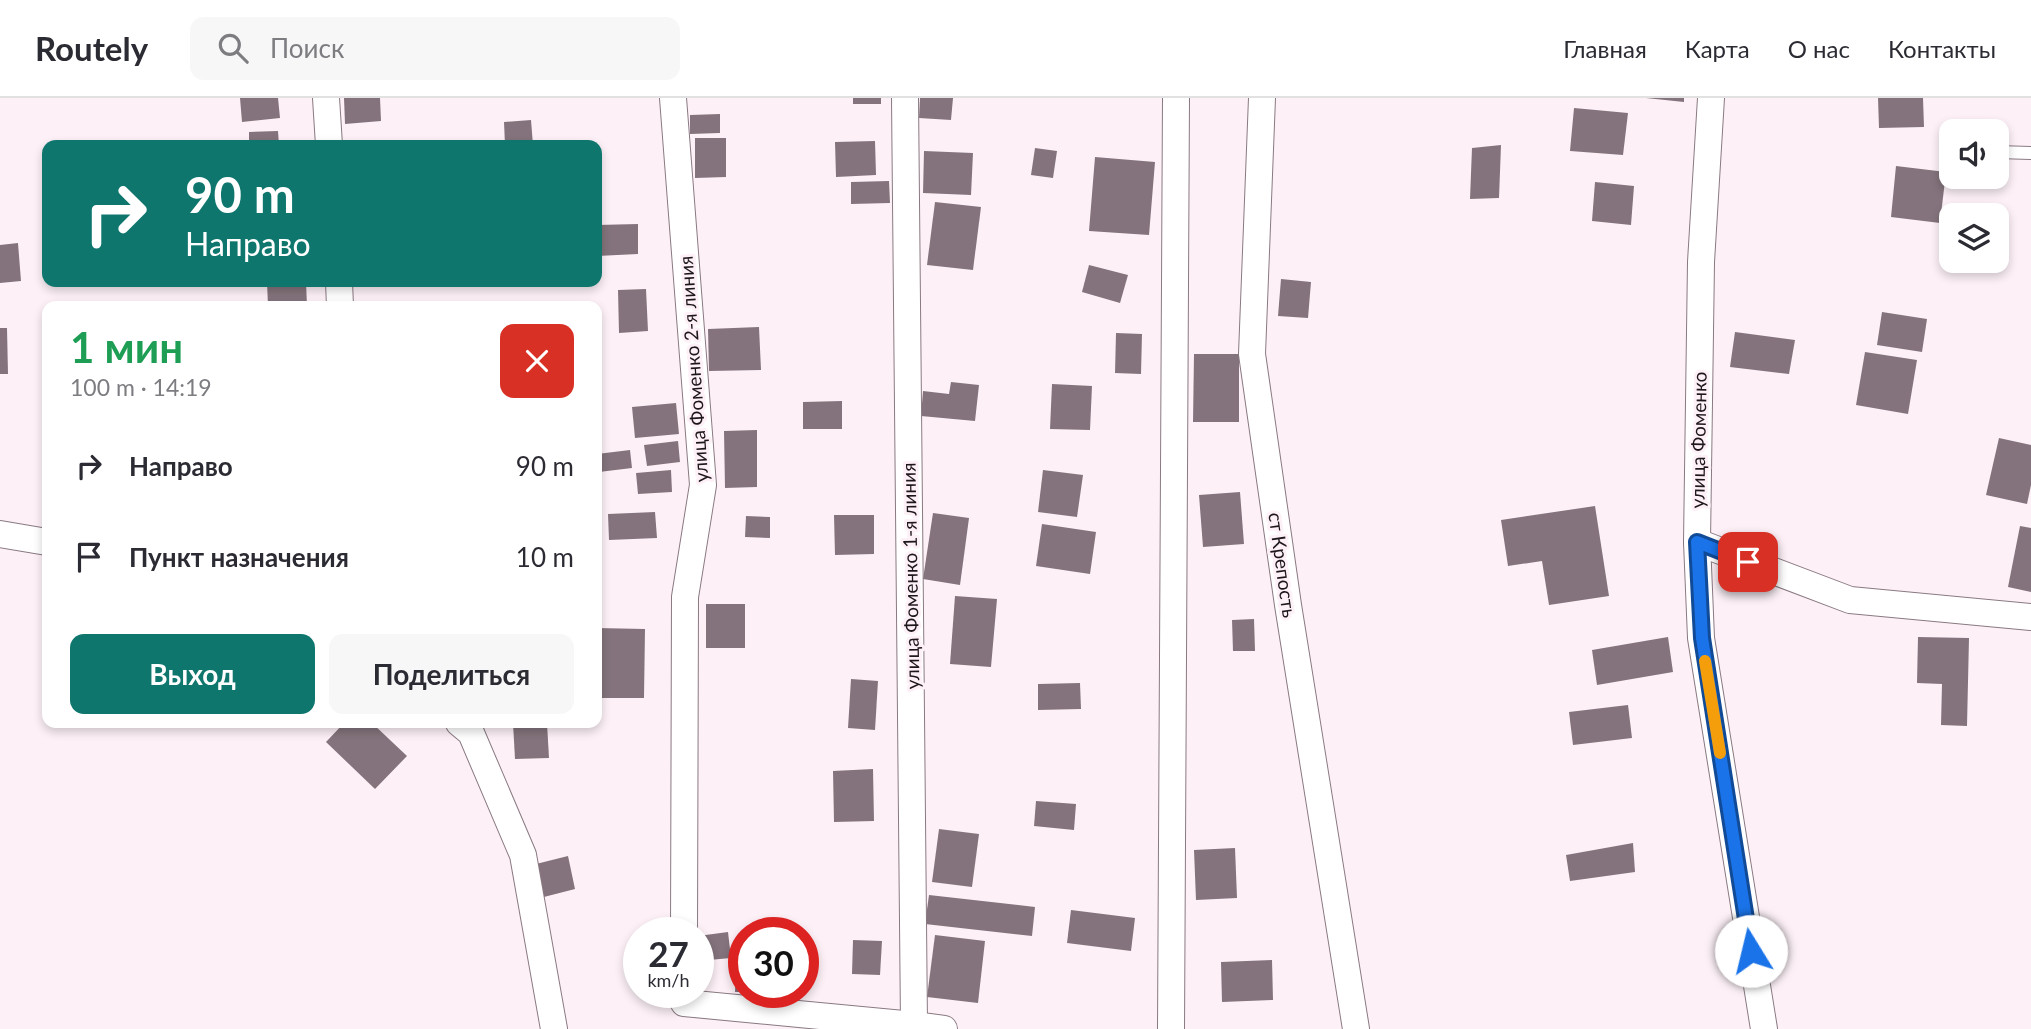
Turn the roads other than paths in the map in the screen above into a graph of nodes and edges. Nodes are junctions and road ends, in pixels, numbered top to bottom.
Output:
1 (326, 98) edge
2 (673, 98) edge
3 (905, 98) edge
4 (1176, 98) edge
5 (1262, 98) edge
6 (1711, 98) edge
7 (329, 140) edge
8 (2009, 152) edge
9 (2031, 153) edge
10 (0, 534) edge
11 (42, 541) edge
12 (1697, 542) junction
13 (2031, 617) edge
14 (465, 728) edge
15 (684, 917) edge
16 (714, 1006) edge
17 (914, 1024) junction
18 (554, 1029) edge
19 (944, 1029) edge
20 (1171, 1029) edge
21 (1356, 1029) edge
22 (1764, 1029) edge

1 - 7 street
2 - 15 street, улица Фоменко 2-я линия
3 - 17 street, улица Фоменко 1-я линия
4 - 20 street
5 - 21 street, ст Крепость
6 - 12 street, улица Фоменко
8 - 9 lane
10 - 11 street
12 - 13 street
12 - 22 street, улица Фоменко
14 - 18 street
16 - 17 street
17 - 19 street

